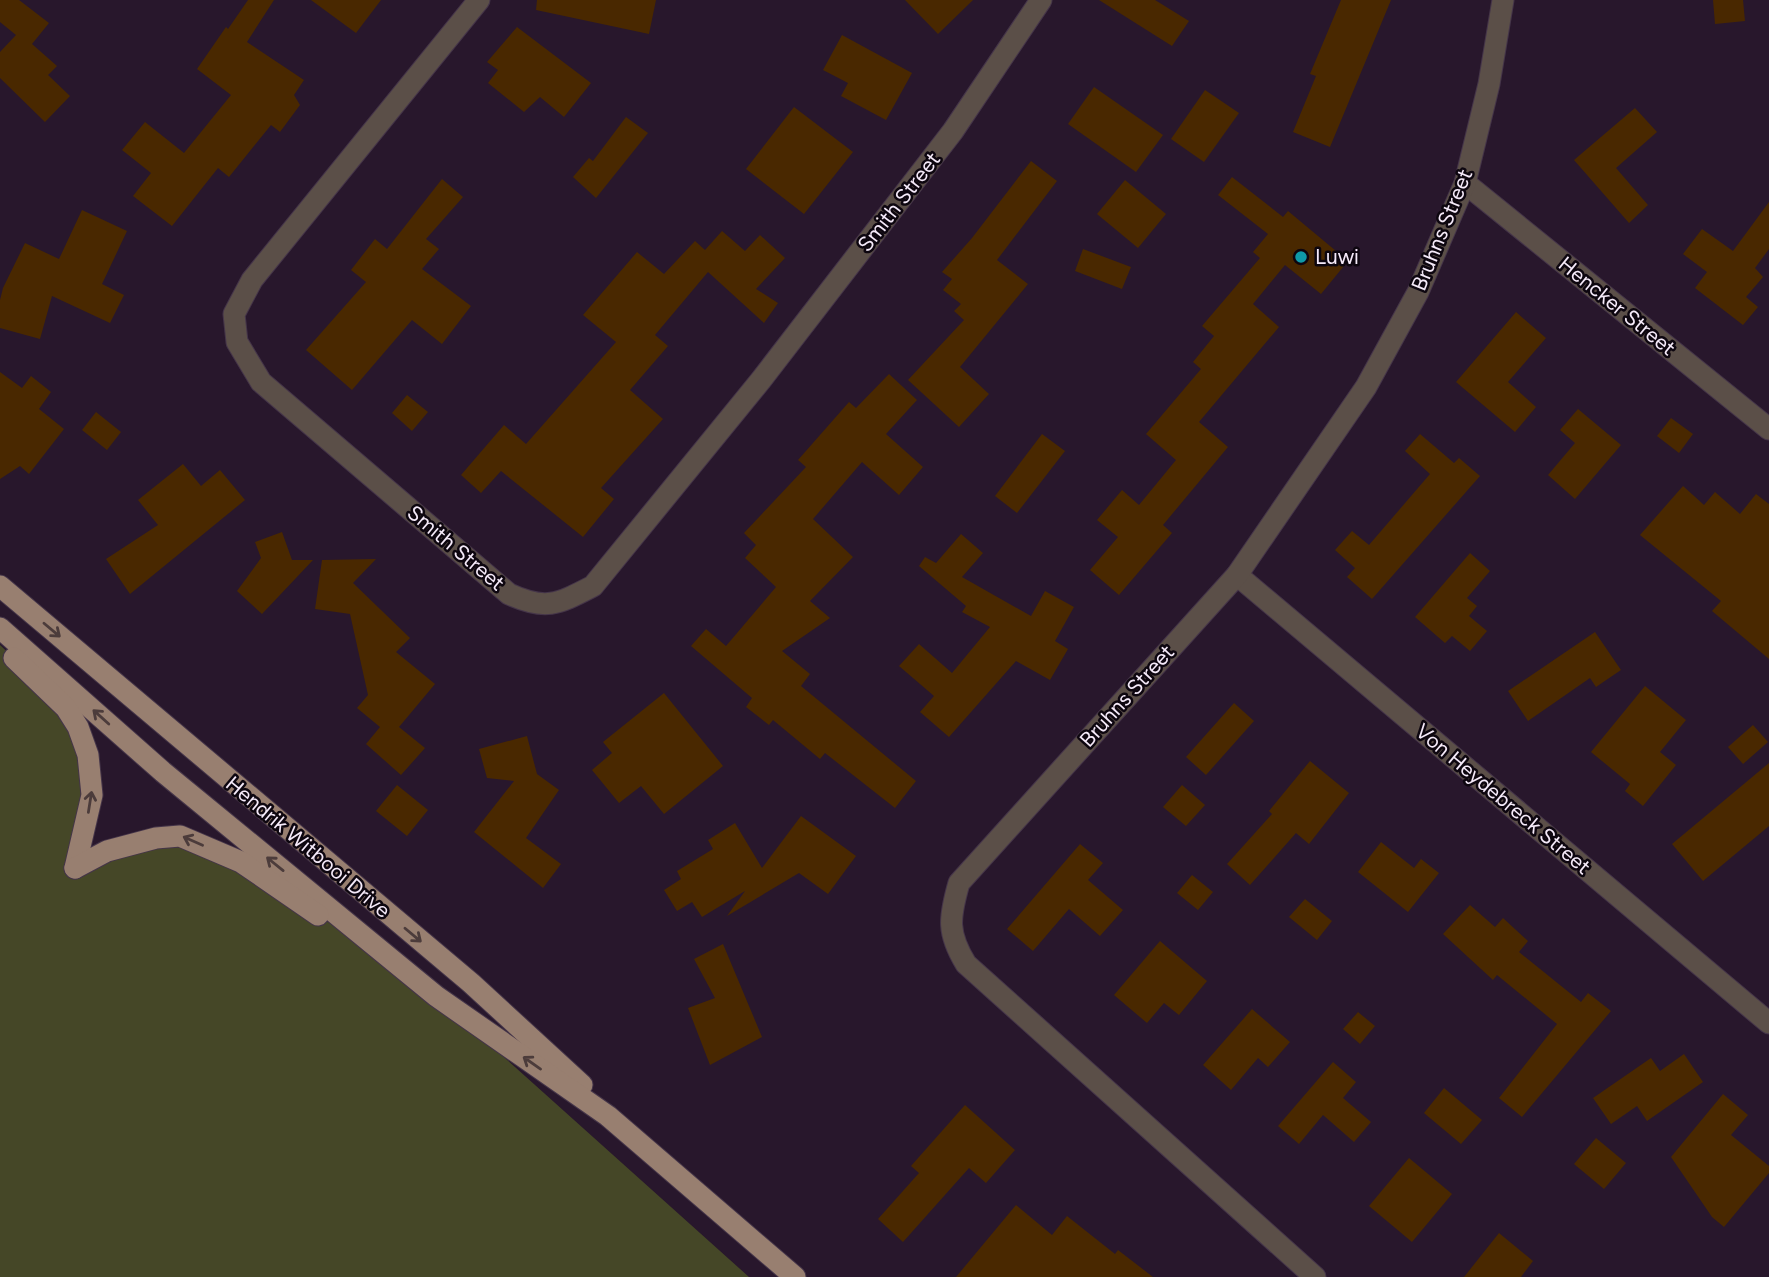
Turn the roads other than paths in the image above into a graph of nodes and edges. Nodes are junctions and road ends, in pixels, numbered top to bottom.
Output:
1 (479, 0) edge
2 (1041, 0) edge
3 (1503, 0) edge
4 (1465, 183) junction
5 (1769, 429) edge
6 (1237, 575) junction
7 (0, 586) edge
8 (0, 628) edge
9 (0, 645) edge
10 (436, 996) junction
11 (1769, 1023) edge
12 (608, 1116) junction
13 (796, 1277) edge
14 (1315, 1277) edge

1 - 2 street, Smith Street
3 - 4 street, Bruhns Street
4 - 5 street, Hencker Street
4 - 6 street, Bruhns Street
6 - 11 street, Von Heydebreck Street
6 - 14 street, Bruhns Street
7 -> 12 main road, Hendrik Witbooi Drive
10 -> 8 main road, Hendrik Witbooi Drive
10 -> 9 main road
12 -> 10 main road, Hendrik Witbooi Drive
12 - 13 main road, Hendrik Witbooi Drive

